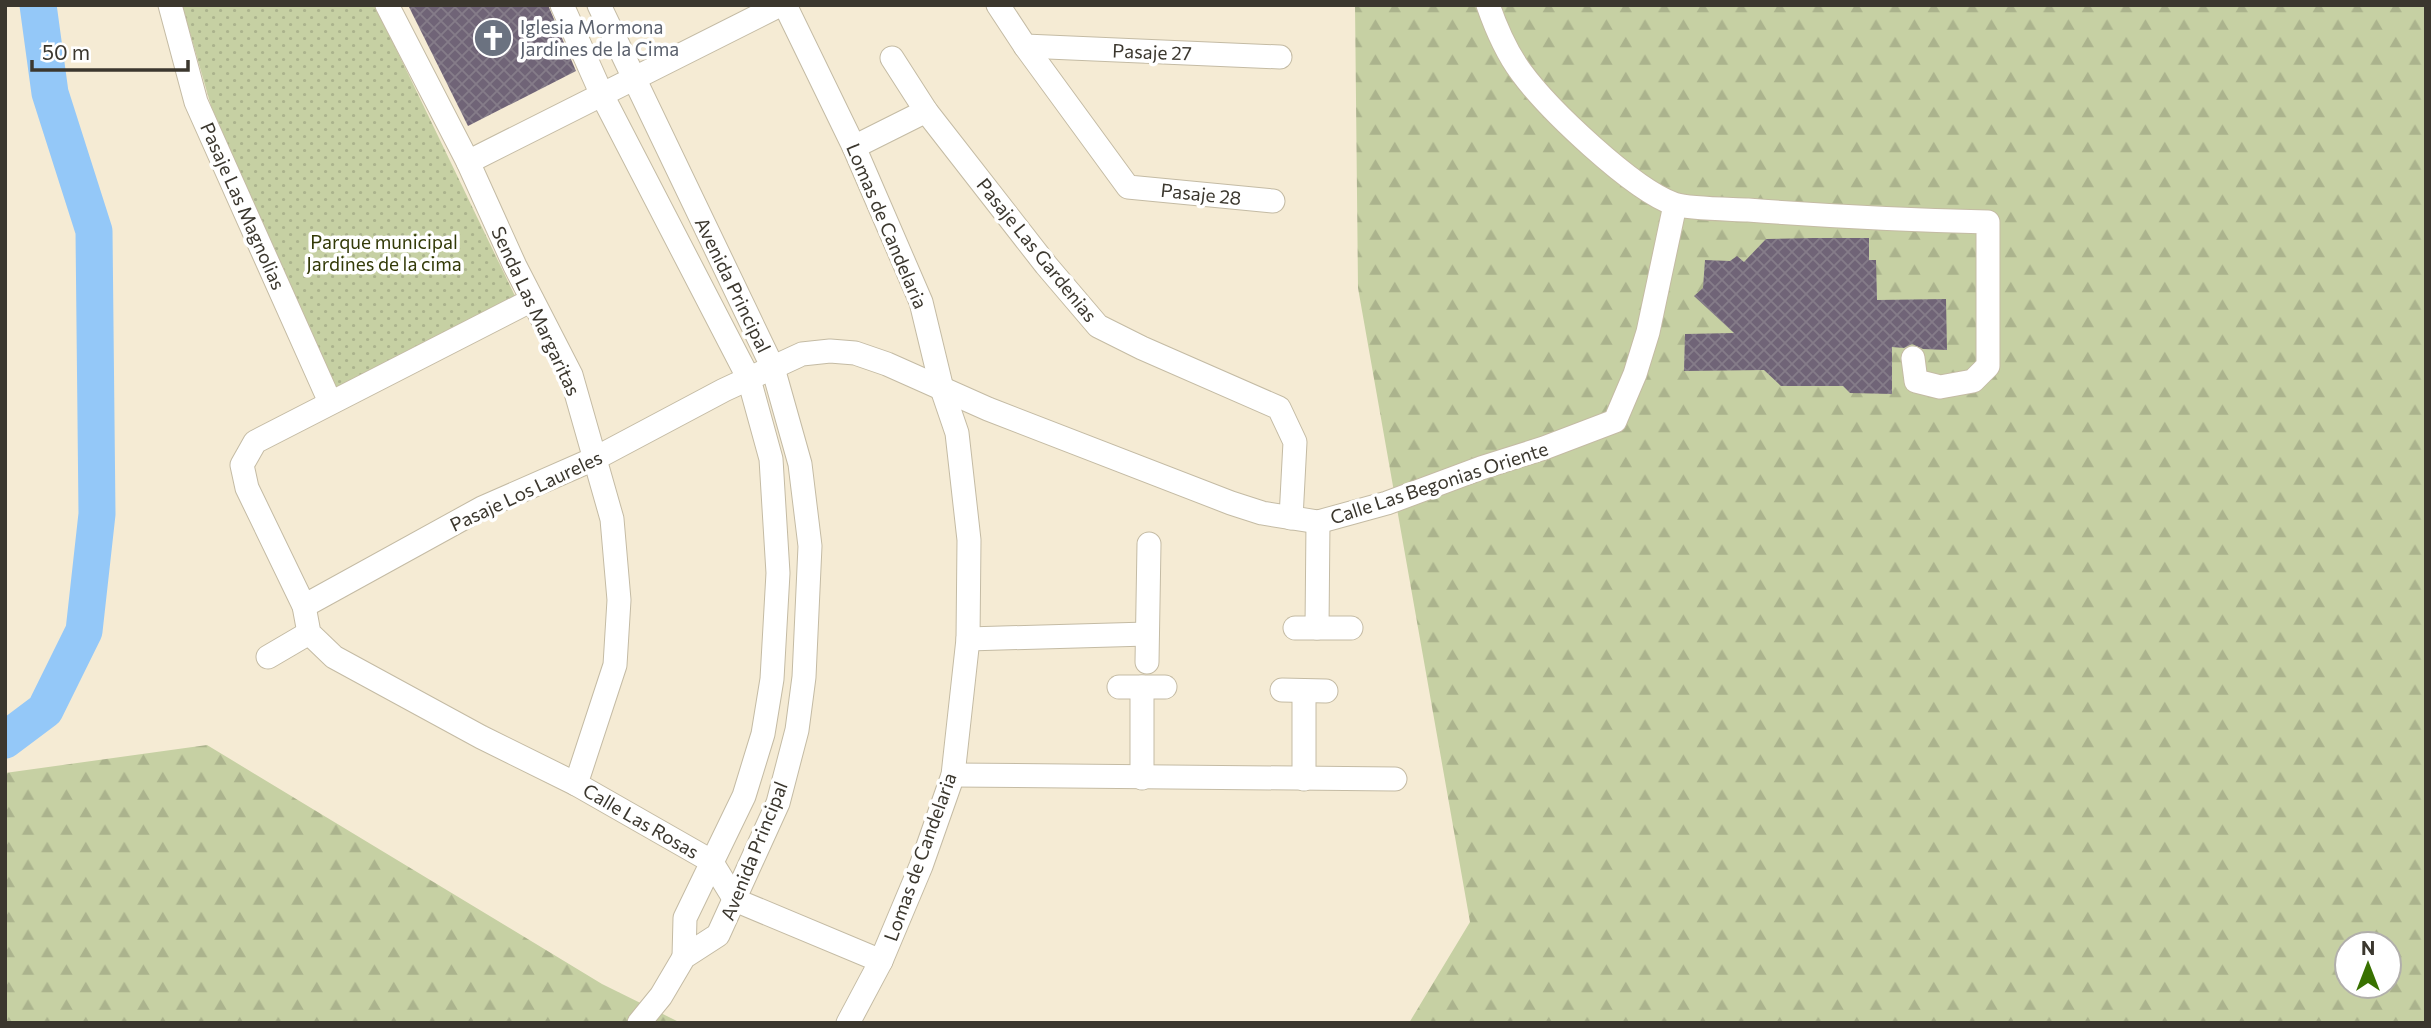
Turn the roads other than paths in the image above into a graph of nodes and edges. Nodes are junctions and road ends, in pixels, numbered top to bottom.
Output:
1 (170, 5) edge
2 (387, 5) edge
3 (562, 5) edge
4 (599, 5) edge
5 (783, 5) edge
6 (998, 5) edge
7 (1488, 5) edge
8 (1024, 46) junction
9 (1280, 57) dead end
10 (892, 58) dead end
11 (634, 79) junction
12 (602, 95) junction
13 (926, 111) junction
14 (854, 147) junction
15 (468, 162) junction
16 (1273, 201) dead end
17 (1675, 205) junction
18 (532, 300) junction
19 (1913, 358) dead end
20 (773, 368) junction
21 (749, 379) junction
22 (942, 389) junction
23 (330, 402) junction
24 (596, 458) junction
25 (1291, 518) junction
26 (1318, 522) junction
27 (1149, 544) dead end
28 (304, 606) junction
29 (1351, 628) dead end
30 (309, 633) junction
31 (1147, 634) junction
32 (968, 639) junction
33 (268, 657) dead end
34 (1147, 662) dead end
35 (1119, 687) dead end
36 (1142, 687) junction
37 (1165, 687) dead end
38 (1304, 691) dead end
39 (953, 775) junction
40 (1142, 778) junction
41 (1304, 779) junction
42 (1395, 779) dead end
43 (576, 784) junction
44 (711, 861) junction
45 (736, 900) junction
46 (684, 957) junction
47 (881, 961) junction
48 (639, 1023) edge
49 (848, 1023) edge

1 - 23 street, Pasaje Las Magnolias
2 - 15 street, Senda Las Margaritas
3 - 12 street, Avenida Principal
4 - 11 street, Avenida Principal
5 - 11 street
5 - 14 street, Lomas de Candelaria
6 - 8 street
7 - 17 street
8 - 9 street, Pasaje 27
8 - 16 street, Pasaje 28
10 - 13 street, Pasaje Las Gardenias
11 - 12 street
11 - 20 street, Avenida Principal
12 - 15 street
12 - 21 street, Avenida Principal
13 - 14 street
13 - 25 street, Pasaje Las Gardenias
14 - 22 street, Lomas de Candelaria
15 - 18 street, Senda Las Margaritas
17 - 19 street
17 - 26 street, Calle Las Begonias Oriente
18 - 23 street
18 - 24 street, Senda Las Margaritas
20 - 21 street, Calle Las Begonias Oriente
20 - 22 street, Calle Las Begonias Oriente
20 - 45 street, Avenida Principal
21 - 24 street, Pasaje Los Laureles
21 - 44 street, Avenida Principal
22 - 25 street, Calle Las Begonias Oriente
22 - 32 street, Lomas de Candelaria
23 - 28 street
24 - 28 street, Pasaje Los Laureles
24 - 43 street, Senda Las Margaritas
25 - 26 street, Calle Las Begonias Oriente
26 - 29 street
27 - 31 street
28 - 30 street
30 - 33 street
30 - 43 street
31 - 32 street
31 - 34 street
32 - 39 street, Lomas de Candelaria
35 - 36 street
36 - 37 street
36 - 40 street
38 - 41 street
39 - 40 street
39 - 47 street, Lomas de Candelaria
40 - 41 street
41 - 42 street
43 - 44 street, Calle Las Rosas
44 - 45 street, Calle Las Rosas
44 - 46 street, Avenida Principal
45 - 46 street, Avenida Principal
45 - 47 street
46 - 48 street
47 - 49 street, Lomas de Candelaria

